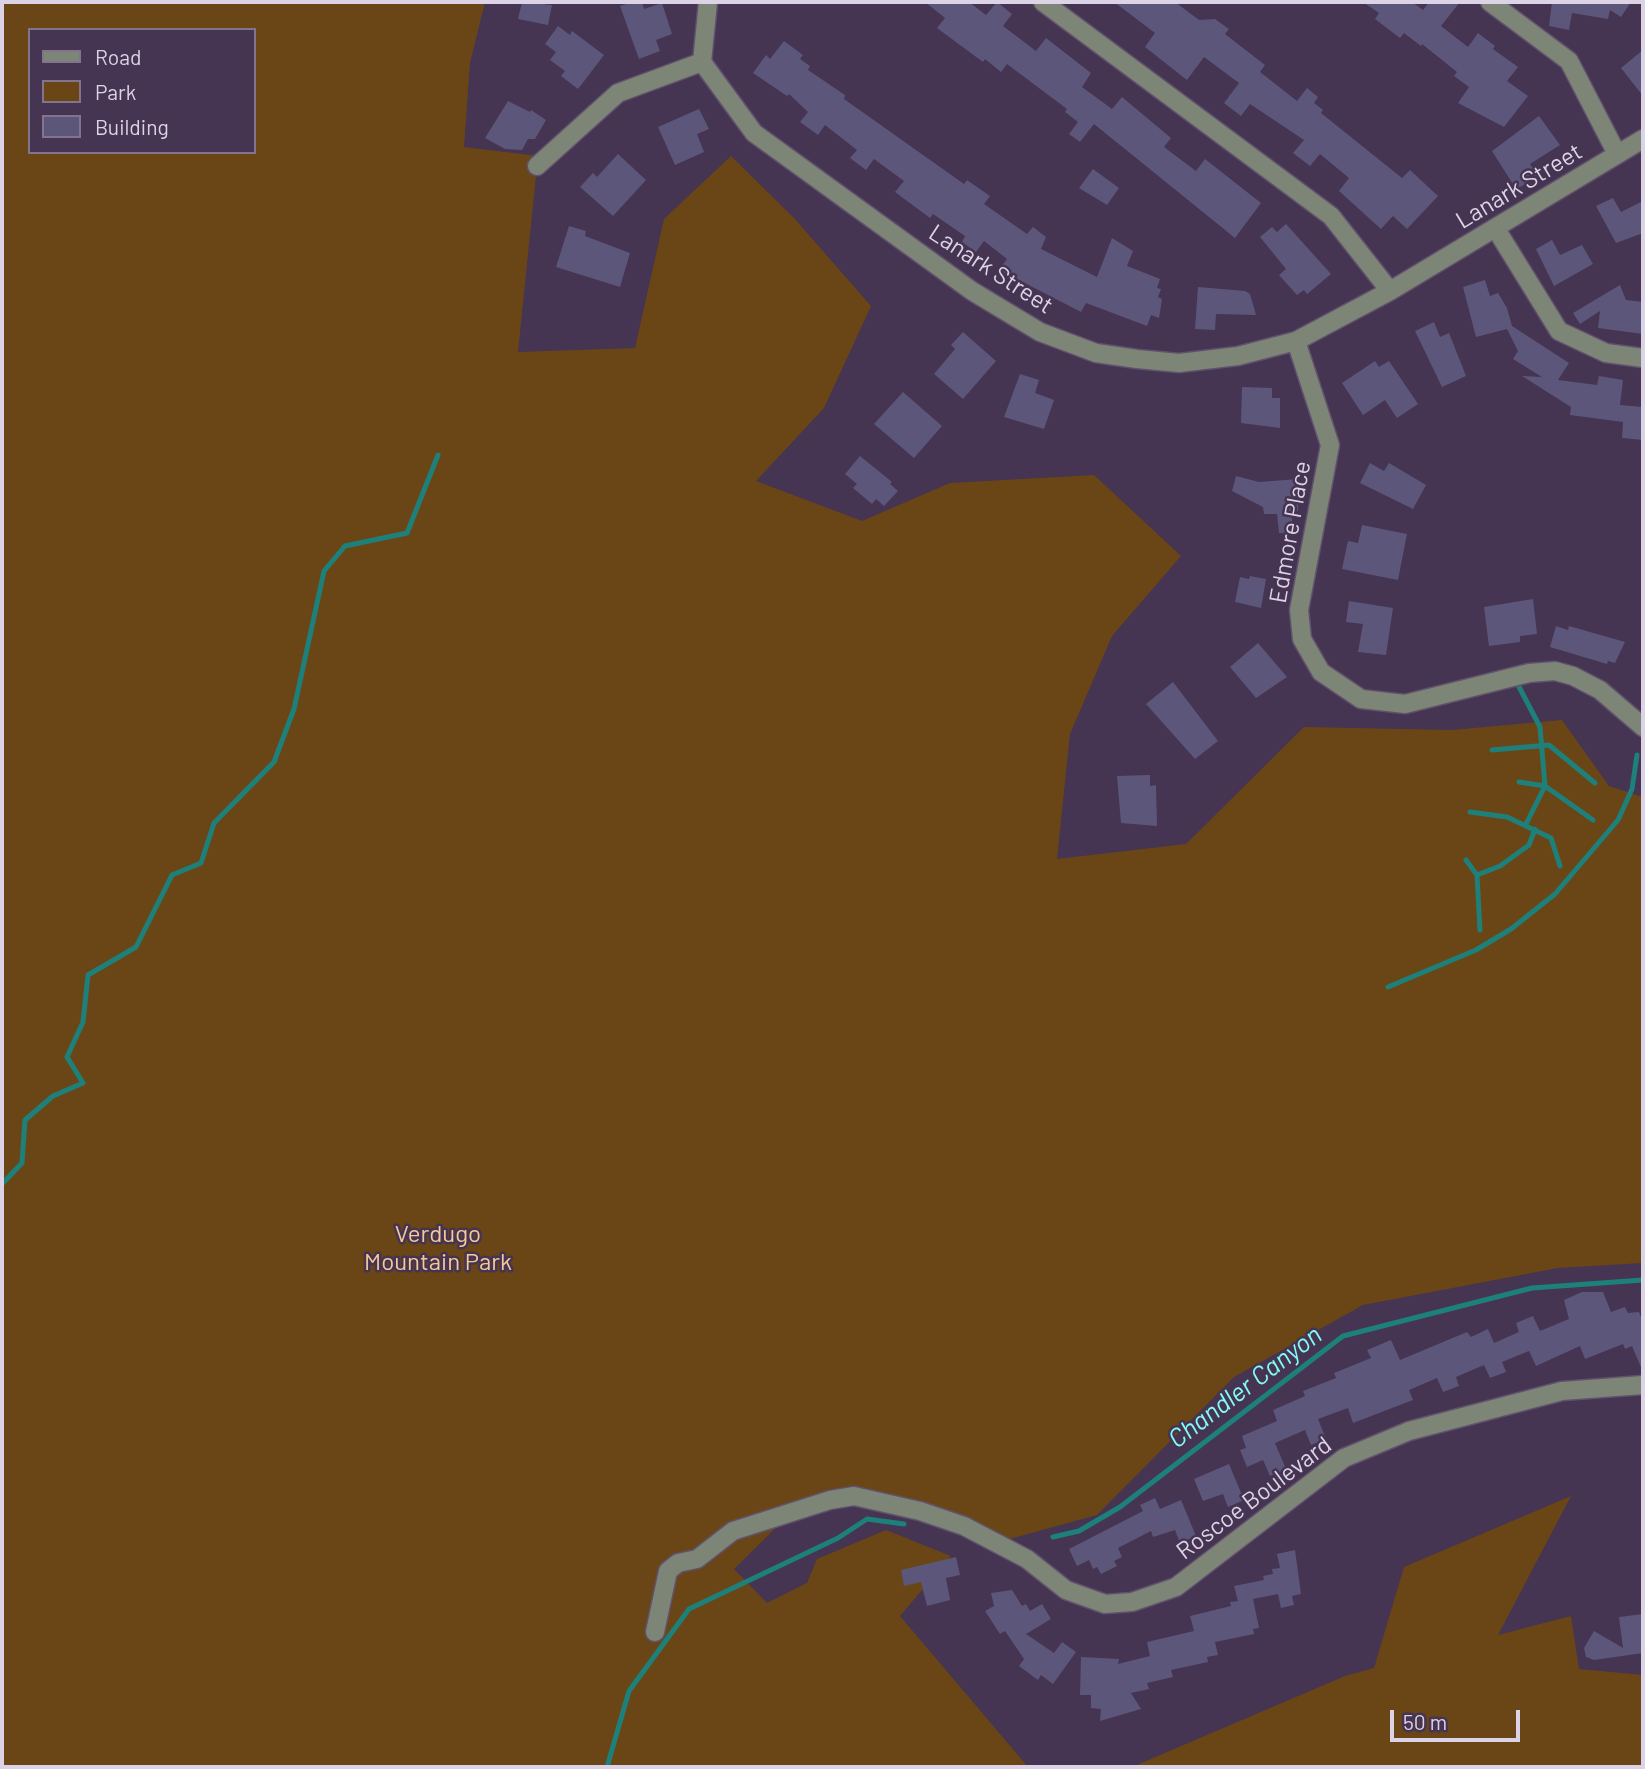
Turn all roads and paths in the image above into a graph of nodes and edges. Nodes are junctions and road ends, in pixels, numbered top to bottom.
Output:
1 (708, 2) edge
2 (1043, 2) edge
3 (1490, 2) edge
4 (702, 62) junction
5 (1643, 139) edge
6 (1617, 155) junction
7 (537, 166) dead end
8 (1496, 229) junction
9 (1390, 291) junction
10 (1296, 341) junction
11 (1643, 358) edge
12 (1643, 726) edge
13 (1643, 1385) edge
14 (655, 1632) dead end

1 - 4 street
2 - 9 street
3 - 6 street
4 - 7 street
4 - 10 street, Lanark Street
5 - 6 street, Lanark Street
6 - 8 street, Lanark Street
8 - 9 street, Lanark Street
8 - 11 street
9 - 10 street, Lanark Street
10 - 12 street, Edmore Place
13 - 14 street, Roscoe Boulevard

